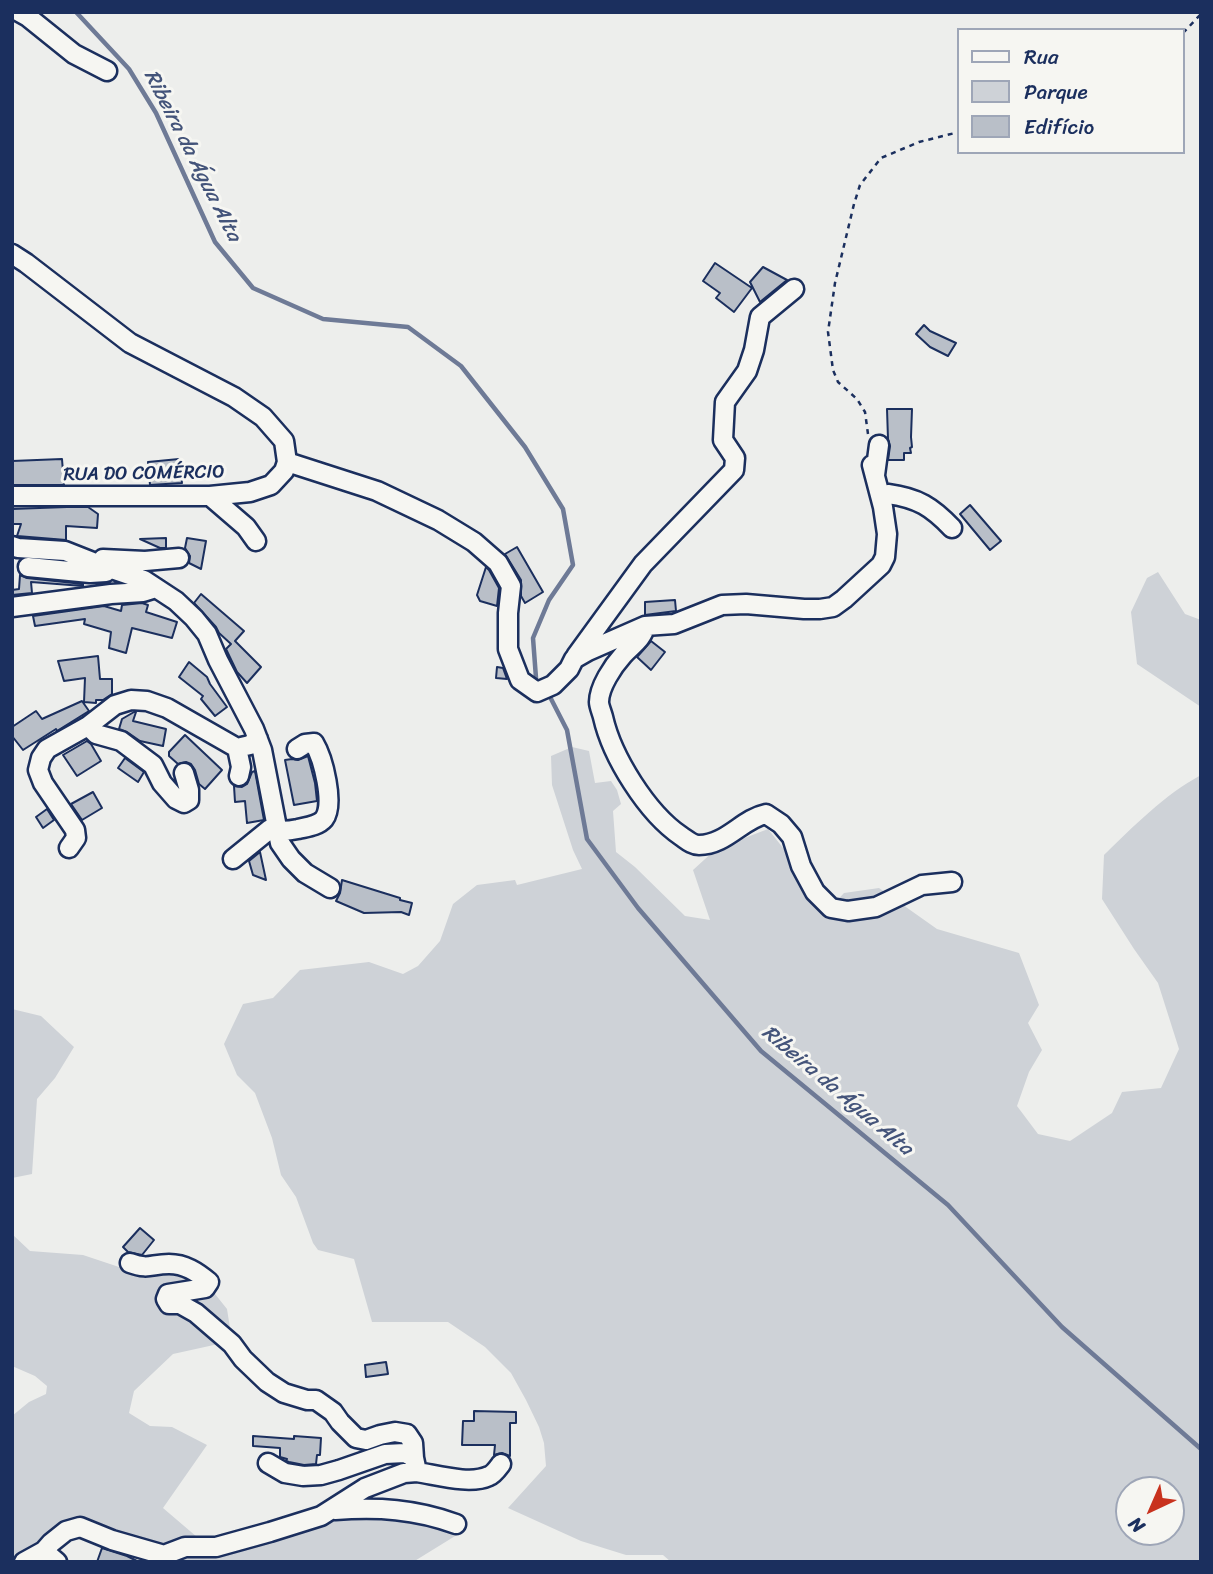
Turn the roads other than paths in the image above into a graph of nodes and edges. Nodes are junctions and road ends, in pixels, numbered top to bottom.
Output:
1 (19, 12) edge
2 (107, 71) dead end
3 (12, 254) edge
4 (794, 289) dead end
5 (878, 445) dead end
6 (287, 462) junction
7 (12, 496) edge
8 (209, 496) junction
9 (881, 499) junction
10 (952, 528) dead end
11 (257, 541) dead end
12 (12, 546) edge
13 (178, 558) dead end
14 (28, 567) dead end
15 (106, 567) junction
16 (156, 588) junction
17 (12, 607) edge
18 (181, 621) dead end
19 (645, 626) junction
20 (213, 647) junction
21 (574, 659) junction
22 (115, 691) dead end
23 (148, 701) junction
24 (233, 710) dead end
25 (88, 726) junction
26 (248, 744) junction
27 (297, 748) dead end
28 (184, 773) dead end
29 (239, 776) dead end
30 (279, 832) junction
31 (69, 848) dead end
32 (233, 859) dead end
33 (953, 882) dead end
34 (330, 888) dead end
35 (131, 1263) dead end
36 (268, 1463) dead end
37 (501, 1464) dead end
38 (416, 1465) junction
39 (331, 1510) junction
40 (456, 1524) dead end
41 (50, 1556) edge
42 (24, 1562) edge

1 - 2 street
3 - 6 street
4 - 21 street
5 - 9 street
6 - 8 street, RUA DO COMÉRCIO
6 - 21 street
7 - 8 street, RUA DO COMÉRCIO
8 - 11 street
9 - 10 street
9 - 19 street
12 - 15 street
13 - 15 street
14 - 15 street
15 - 16 street
16 - 17 street
16 - 20 street
18 - 20 street
19 - 21 street
19 - 33 street
20 - 26 street
22 - 23 street
23 - 25 street
23 - 26 street
24 - 26 street
25 - 28 street
25 - 31 street
26 - 29 street
26 - 30 street
27 - 30 street
30 - 32 street
30 - 34 street
35 - 38 street
36 - 38 street
37 - 38 street
38 - 39 street
39 - 40 street
39 - 41 street
41 - 42 street

